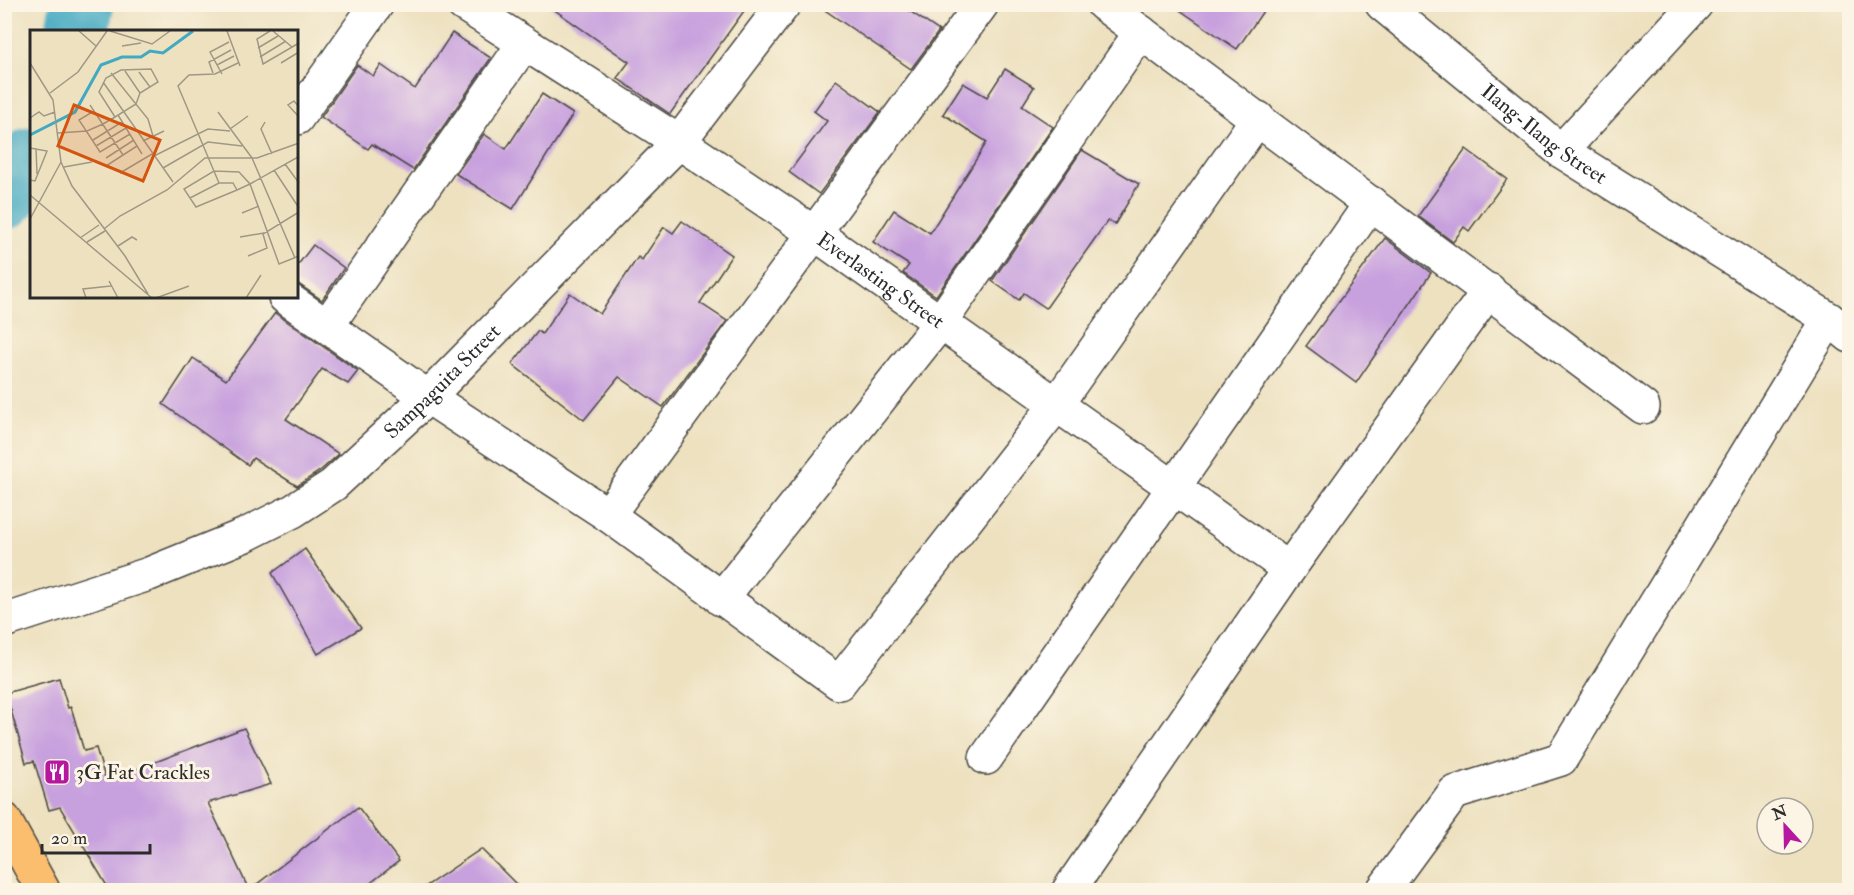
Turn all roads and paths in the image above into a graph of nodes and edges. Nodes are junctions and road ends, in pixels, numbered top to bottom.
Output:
1 (377, 4) edge
2 (463, 4) edge
3 (784, 4) edge
4 (982, 4) edge
5 (1103, 4) edge
6 (1382, 4) edge
7 (1696, 4) edge
8 (1141, 32) junction
9 (523, 45) junction
10 (298, 117) edge
11 (1258, 118) junction
12 (679, 142) junction
13 (1561, 151) junction
14 (1371, 202) junction
15 (814, 233) junction
16 (1489, 290) junction
17 (286, 298) edge
18 (940, 323) junction
19 (327, 326) junction
20 (1839, 327) edge
21 (428, 398) junction
22 (1056, 405) junction
23 (1643, 407) dead end
24 (1172, 487) junction
25 (608, 515) junction
26 (1289, 569) junction
27 (721, 599) junction
28 (4, 621) edge
29 (986, 758) dead end
30 (4, 819) edge
31 (43, 891) edge
32 (1069, 891) edge
33 (1383, 891) edge

1 - 10 street
2 - 9 street, Everlasting Street
3 - 12 street, Sampaguita Street
4 - 15 street
5 - 8 street
6 - 13 street, Ilang-Ilang Street
7 - 13 street
8 - 11 street
8 - 18 street
9 - 12 street, Everlasting Street
9 - 19 street
11 - 14 street
11 - 22 street
12 - 15 street, Everlasting Street
12 - 21 street, Sampaguita Street
13 - 20 street, Ilang-Ilang Street
14 - 16 street
14 - 24 street
15 - 18 street, Everlasting Street
15 - 25 street
16 - 23 street
16 - 26 street
17 - 19 street
18 - 22 street, Everlasting Street
18 - 27 street
19 - 21 street
20 - 33 street
21 - 25 street
21 - 28 street, Sampaguita Street
22 - 24 street, Everlasting Street
22 - 27 street
24 - 26 street, Everlasting Street
24 - 29 street
25 - 27 street
26 - 32 street
30 - 31 main road

